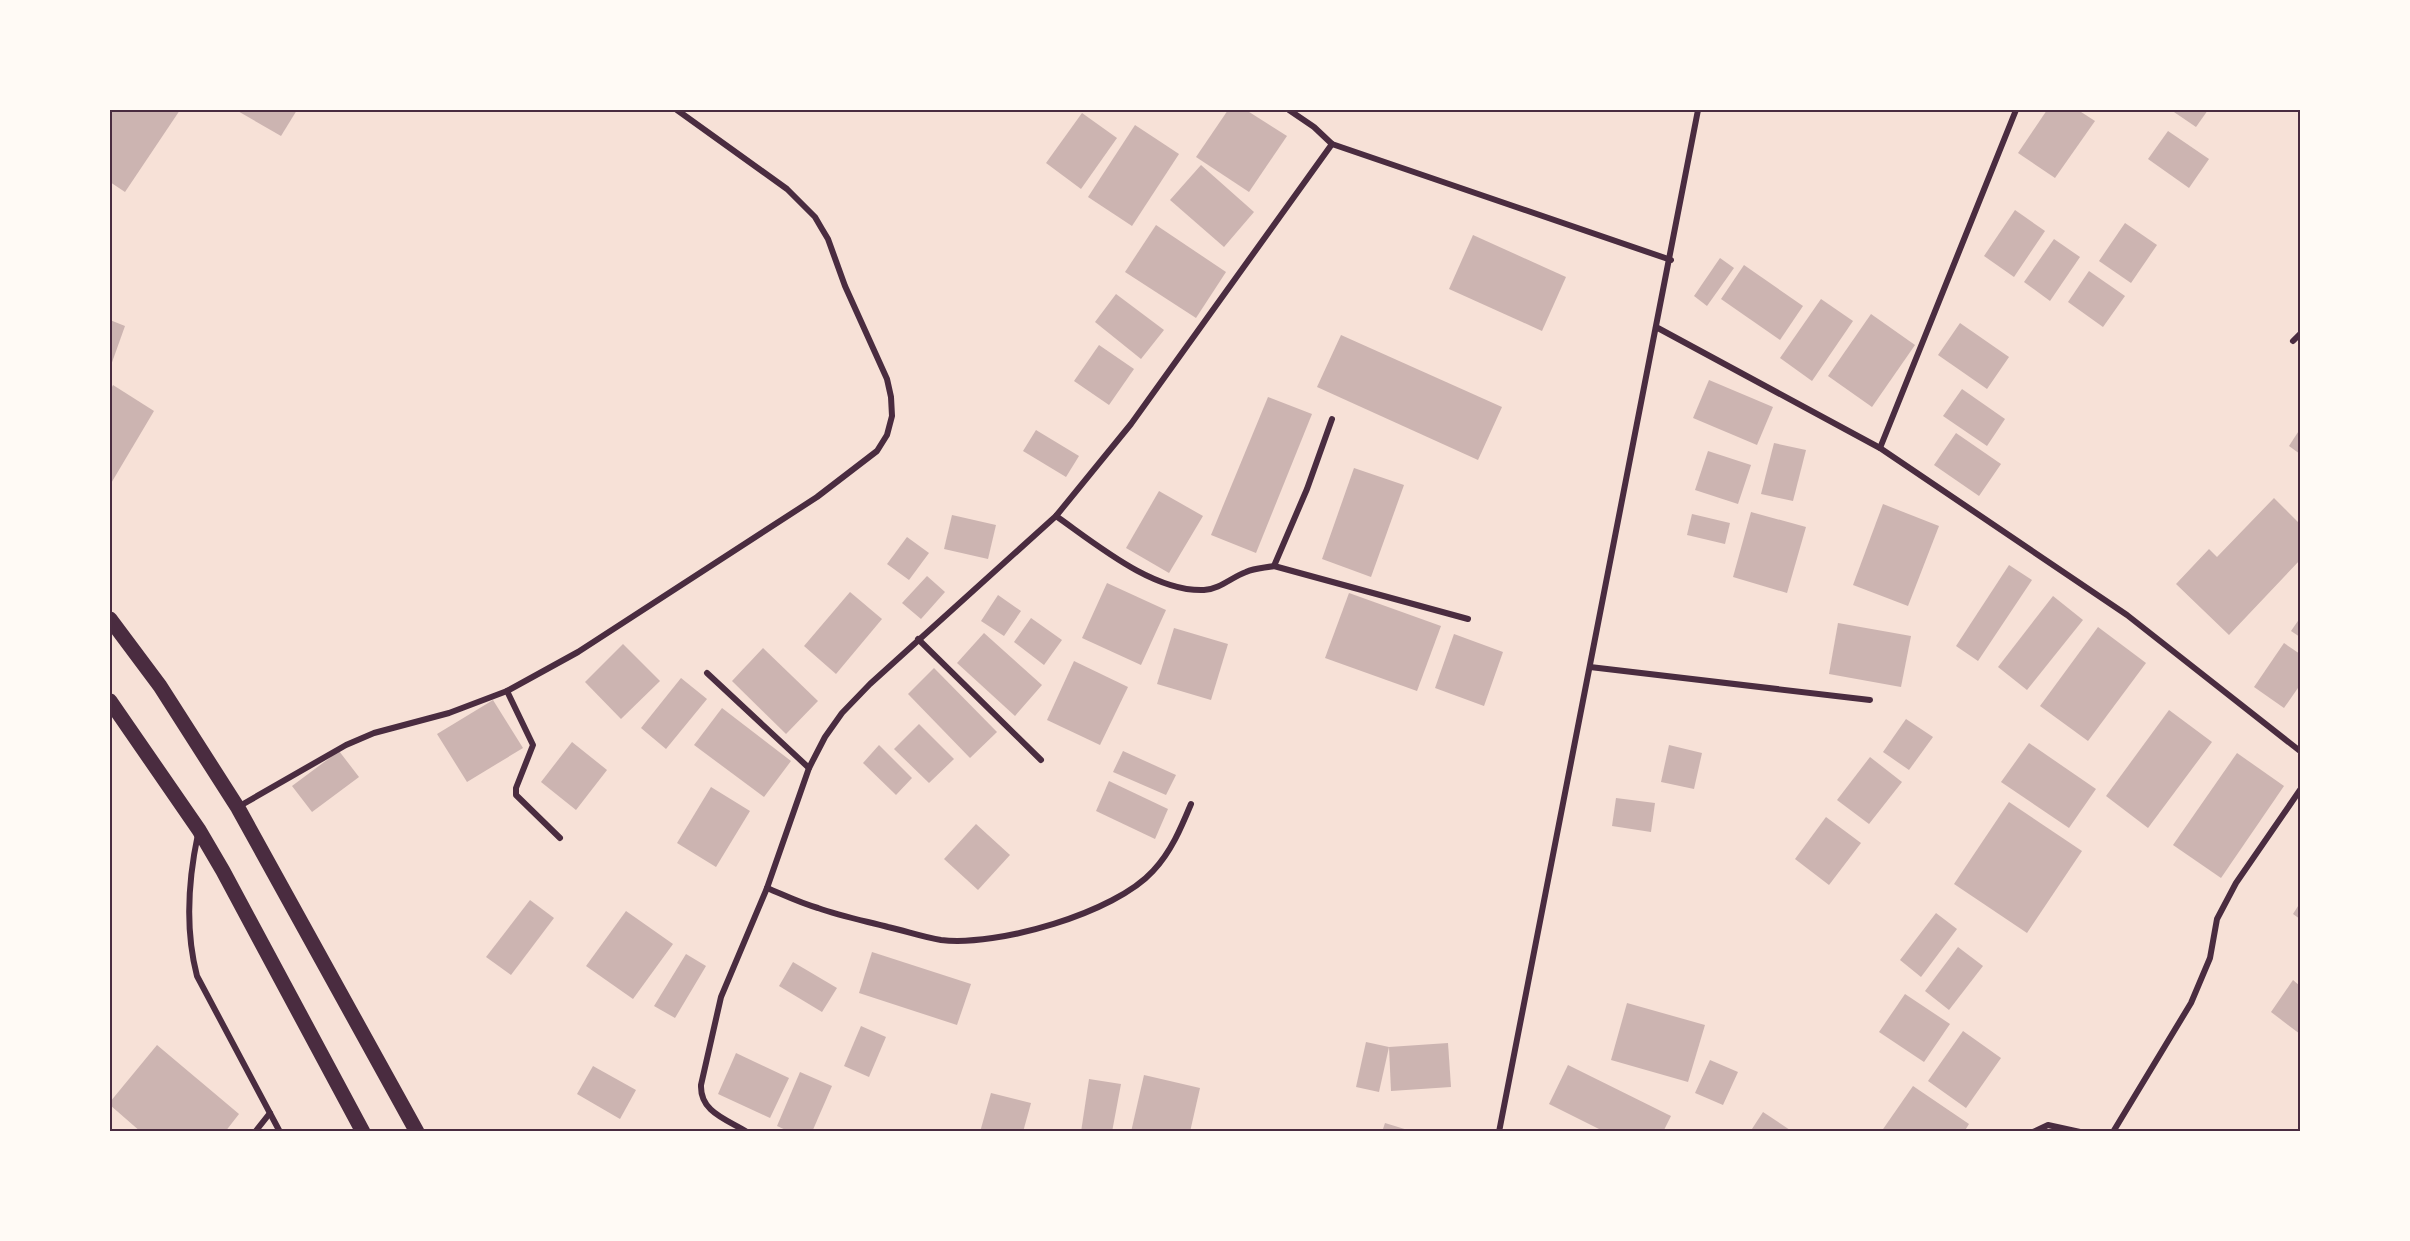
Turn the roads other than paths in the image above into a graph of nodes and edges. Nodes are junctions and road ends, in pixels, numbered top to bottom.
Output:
1 (677, 110) edge
2 (1289, 110) edge
3 (1698, 110) edge
4 (2016, 110) edge
5 (1332, 144) junction
6 (1671, 260) junction
7 (1656, 327) junction
8 (2301, 334) edge
9 (2293, 341) dead end
10 (1332, 419) dead end
11 (1880, 448) junction
12 (1056, 516) junction
13 (1274, 566) junction
14 (110, 619) edge
15 (1468, 619) dead end
16 (918, 639) junction
17 (1590, 668) junction
18 (708, 673) dead end
19 (507, 691) junction
20 (1870, 700) dead end
21 (110, 701) edge
22 (2301, 751) edge
23 (1041, 760) dead end
24 (809, 768) junction
25 (2301, 789) edge
26 (1191, 804) dead end
27 (238, 808) junction
28 (199, 830) junction
29 (560, 838) dead end
30 (767, 888) junction
31 (270, 1113) junction
32 (255, 1131) edge
33 (280, 1131) edge
34 (363, 1131) edge
35 (417, 1131) edge
36 (747, 1131) edge
37 (1499, 1131) edge
38 (2033, 1131) edge
39 (2080, 1131) edge
40 (2113, 1131) edge

1 - 19 street
2 - 5 street
3 - 6 street
4 - 11 street
5 - 6 street
5 - 12 street
6 - 7 street
7 - 11 street
7 - 17 street
8 - 9 street
10 - 13 street
11 - 22 street
12 - 13 street
12 - 16 street
13 - 15 street
14 - 27 main road
16 - 23 street
16 - 24 street
17 - 20 street
17 - 37 street
18 - 24 street
19 - 27 street
19 - 29 street
21 - 28 main road
24 - 30 street
25 - 40 street
26 - 30 street
27 - 35 main road
28 - 31 street
28 - 34 main road
30 - 36 street
31 - 32 street
31 - 33 street
38 - 39 street

